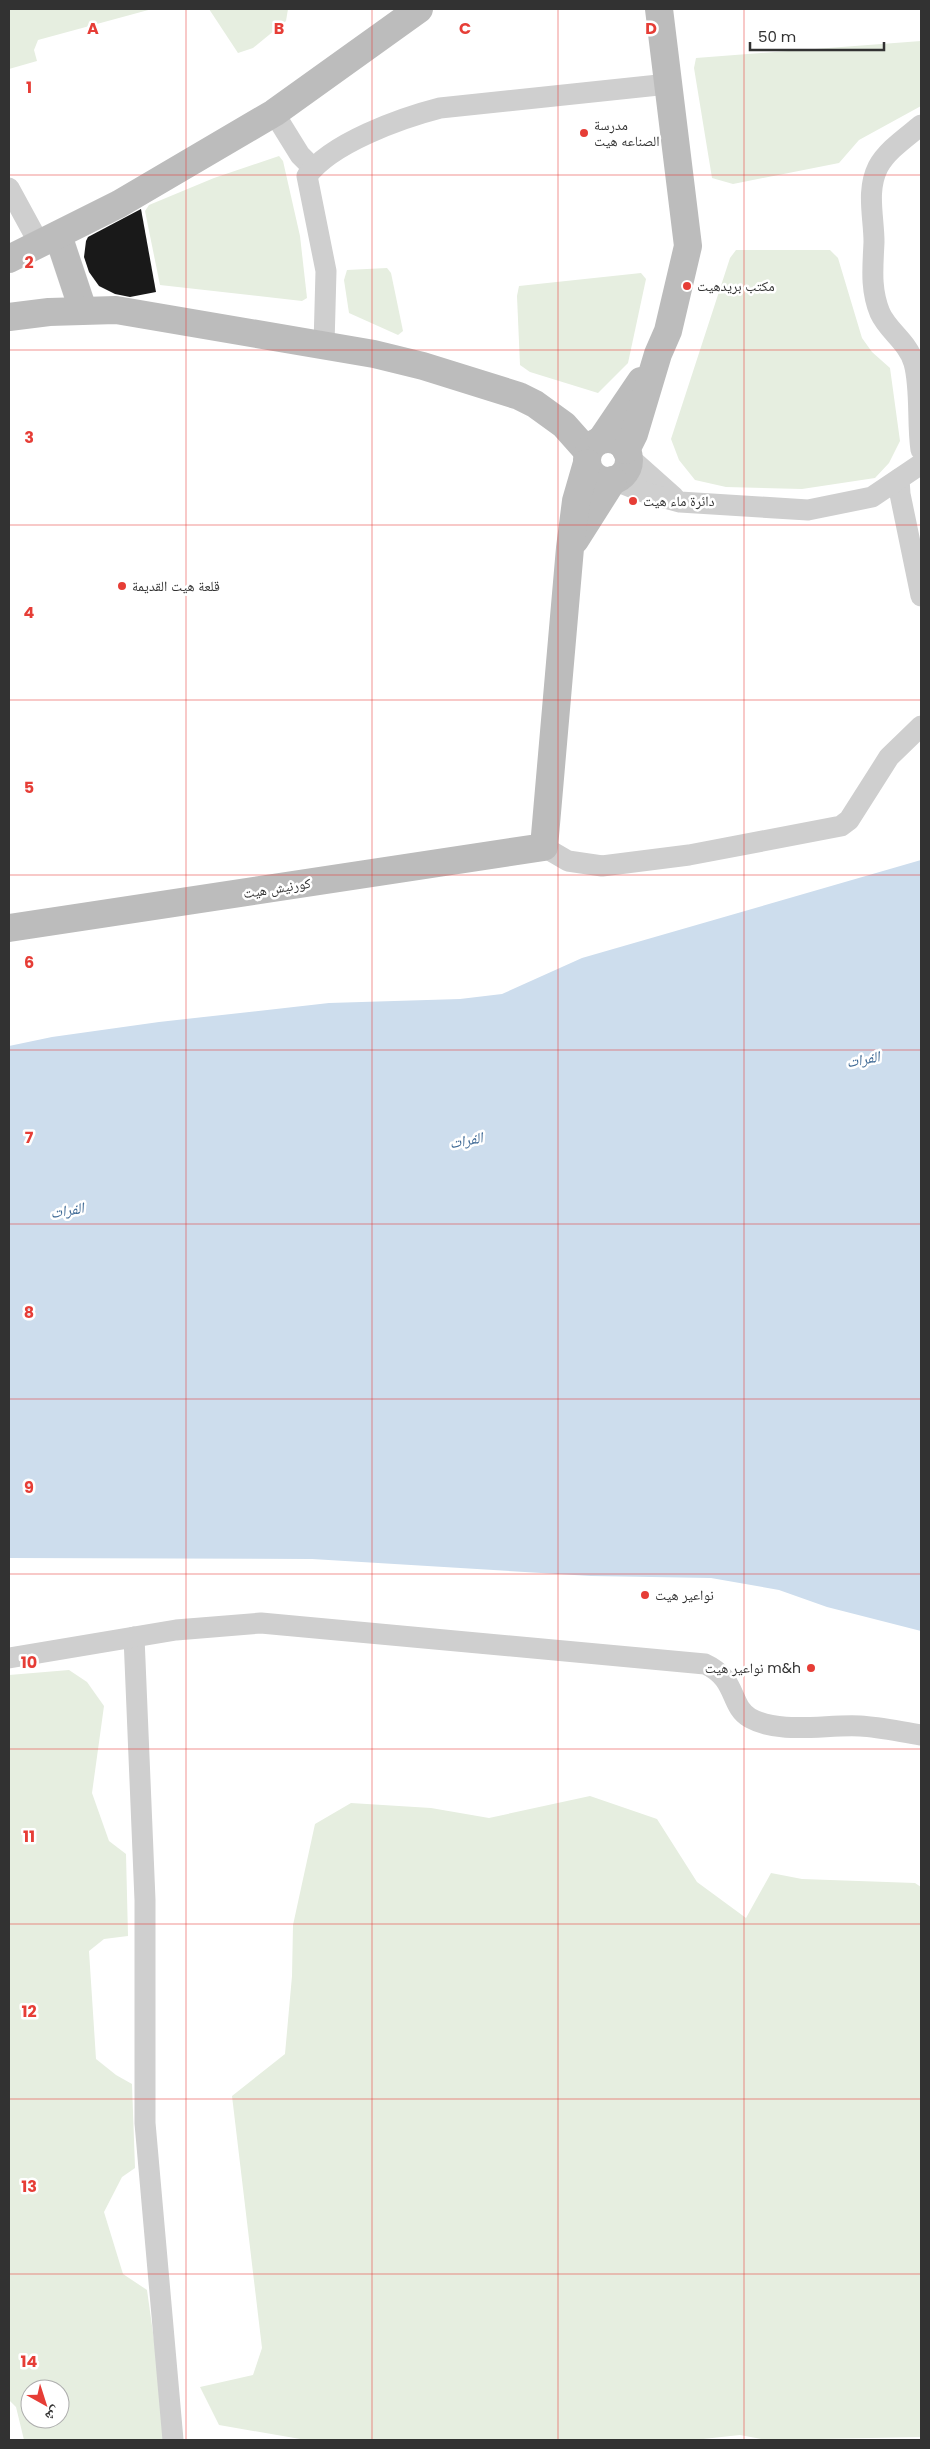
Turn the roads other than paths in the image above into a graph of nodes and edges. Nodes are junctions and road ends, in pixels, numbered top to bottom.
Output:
1 (419, 9) edge
2 (659, 9) edge
3 (668, 84) junction
4 (274, 113) junction
5 (921, 125) edge
6 (313, 168) junction
7 (9, 188) edge
8 (49, 240) junction
9 (9, 259) edge
10 (82, 310) junction
11 (9, 317) edge
12 (324, 345) junction
13 (658, 354) junction
14 (921, 450) edge
15 (592, 452) junction
16 (627, 453) junction
17 (921, 464) edge
18 (613, 480) junction
19 (899, 480) junction
20 (680, 502) junction
21 (570, 548) junction
22 (921, 596) edge
23 (921, 726) edge
24 (544, 847) junction
25 (9, 928) edge
26 (134, 1637) junction
27 (9, 1658) edge
28 (921, 1735) edge
29 (173, 2440) edge

1 - 4 street
2 - 3 street
3 - 6 street
3 - 13 street
4 - 6 street
4 - 8 street
5 - 14 street
6 - 12 street
7 - 8 street
8 - 9 street
8 - 10 street
10 - 11 street
10 - 12 street
12 - 15 street
13 - 15 street
13 - 16 street
15 - 16 street
15 - 18 street
15 - 21 street
16 - 18 street
16 - 20 street
17 - 19 street
18 - 20 street
18 - 21 street
19 - 20 street
19 - 22 street
21 - 24 street
23 - 24 street
24 - 25 street, كورنيش هيت
26 - 27 street
26 - 28 street
26 - 29 street

